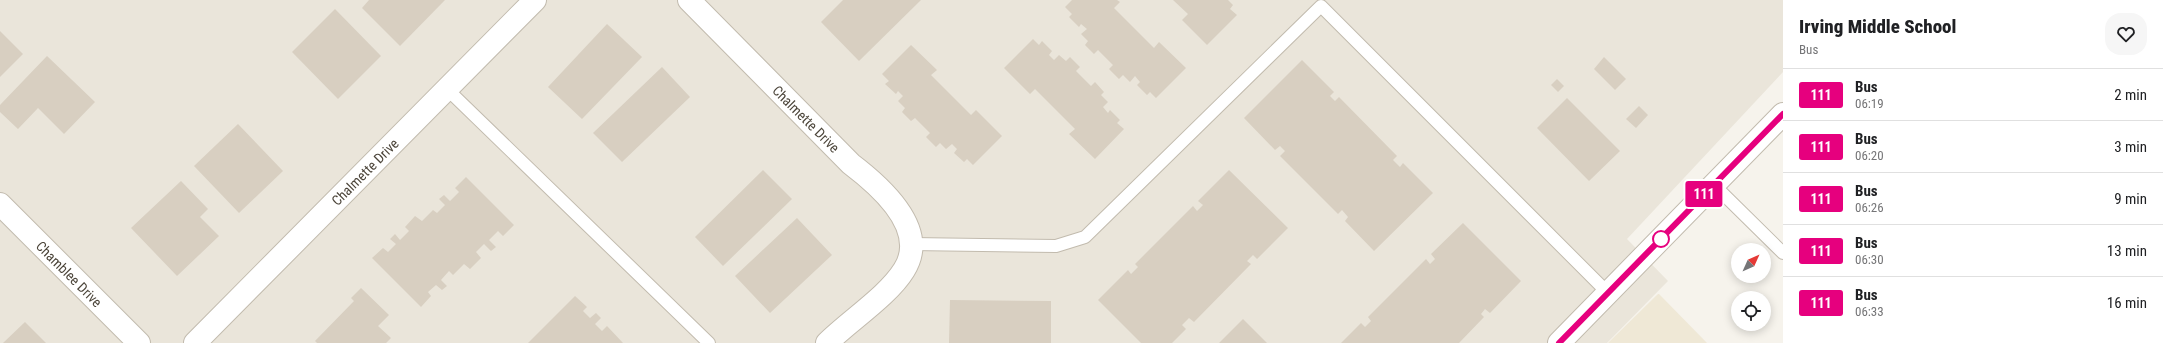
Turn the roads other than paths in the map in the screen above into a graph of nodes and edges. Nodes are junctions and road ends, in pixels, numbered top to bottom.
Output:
1 (535, 0) edge
2 (689, 0) edge
3 (448, 90) junction
4 (1780, 124) edge
5 (1714, 184) junction
6 (0, 204) edge
7 (911, 244) junction
8 (1783, 253) edge
9 (1608, 293) junction
10 (139, 343) edge
11 (195, 343) edge
12 (708, 343) edge
13 (827, 343) edge
14 (1559, 343) edge

1 - 3 street, Chalmette Drive
2 - 7 street, Chalmette Drive
3 - 11 street, Chalmette Drive
3 - 12 lane
4 - 5 street
5 - 8 lane
5 - 9 street
6 - 10 street, Chamblee Drive
7 - 9 lane
7 - 13 street
9 - 14 street

